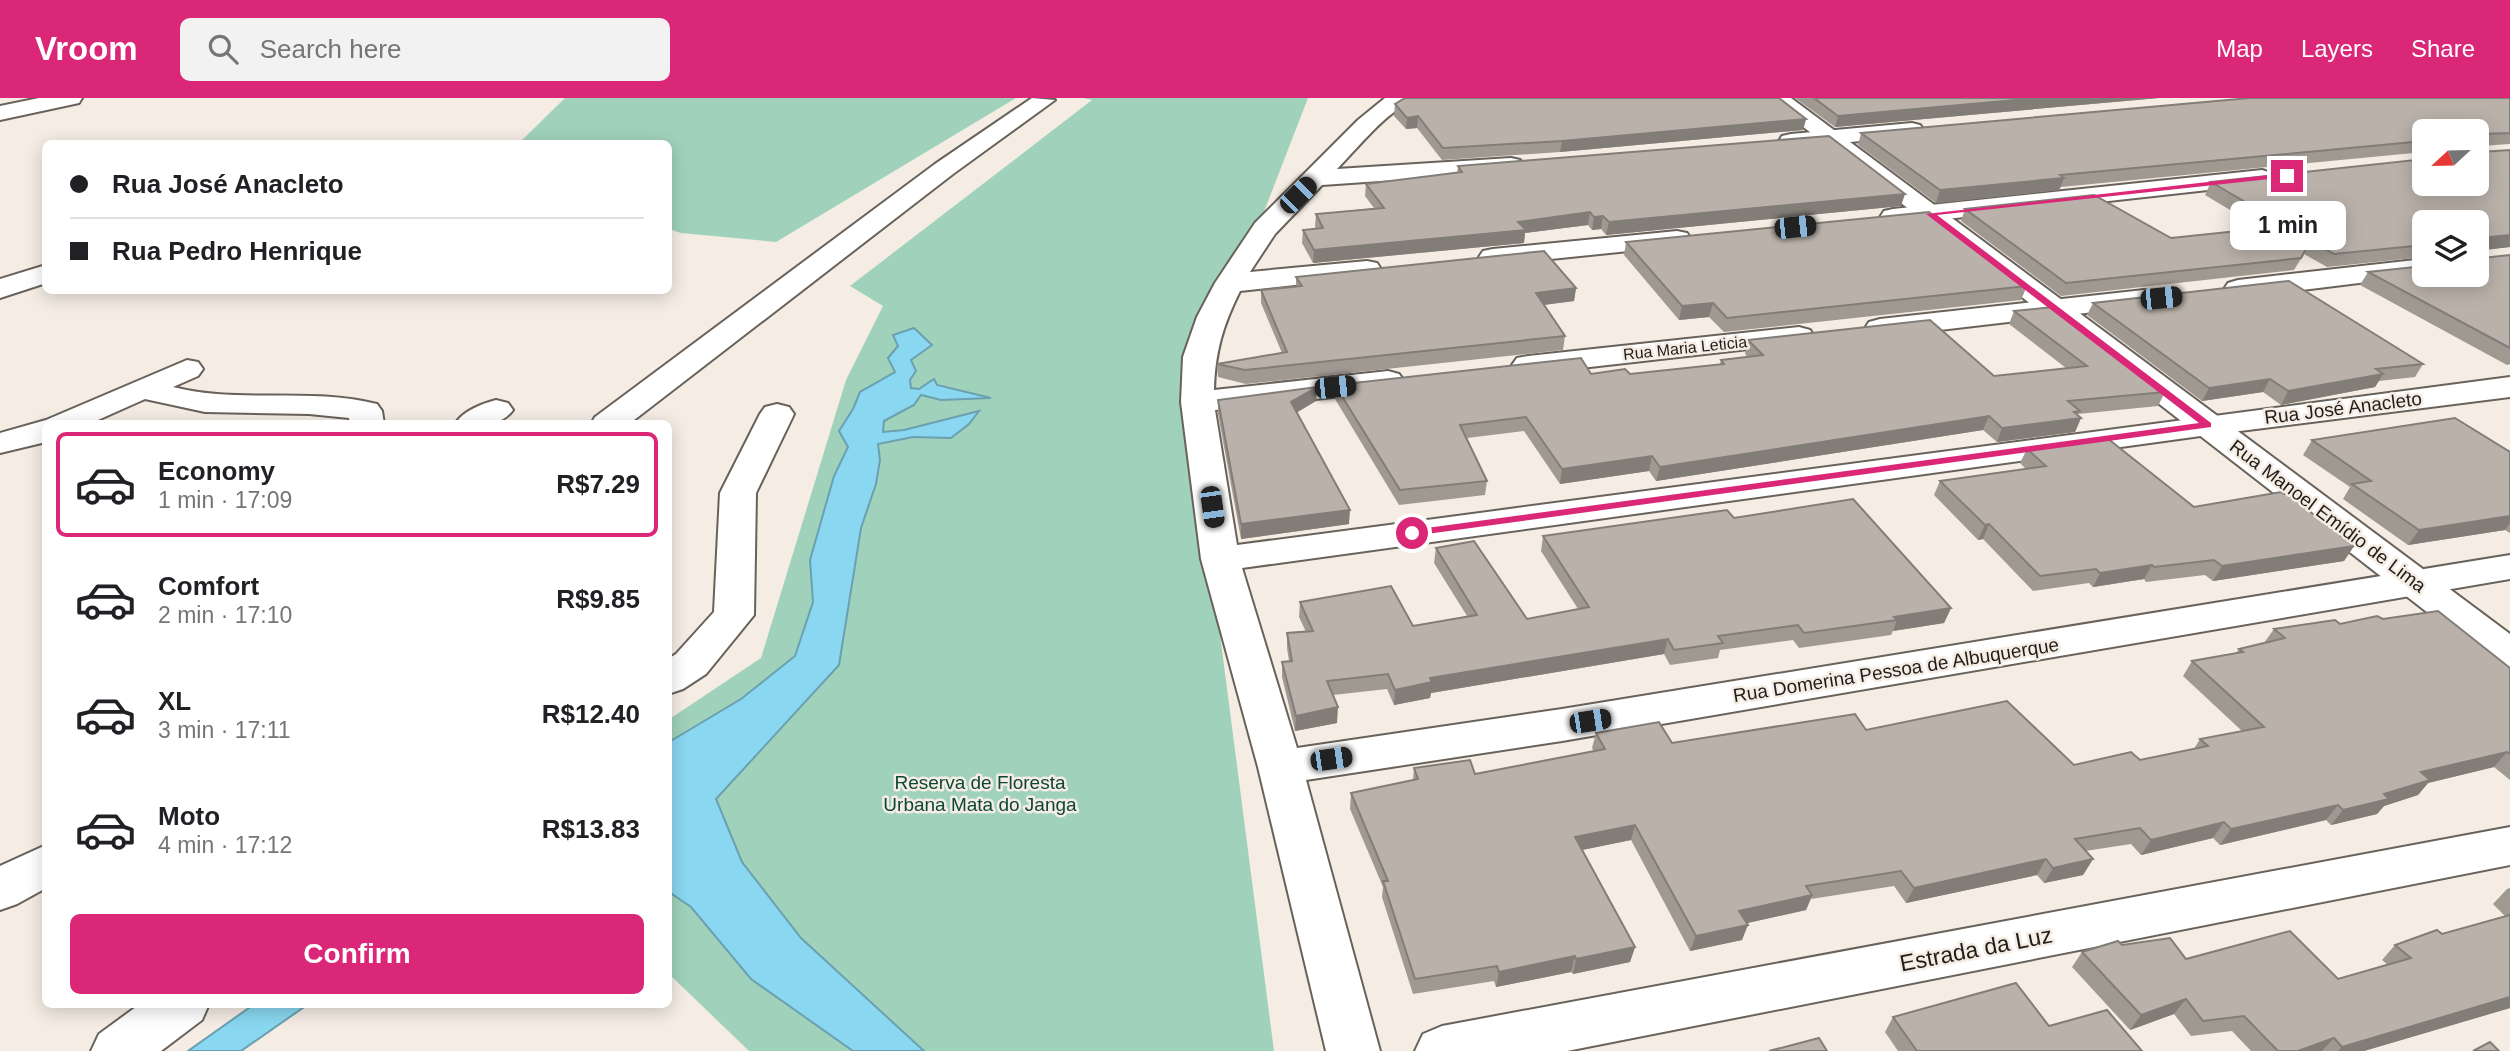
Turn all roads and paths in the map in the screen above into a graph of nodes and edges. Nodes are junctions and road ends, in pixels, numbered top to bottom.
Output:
1 (71, 98) edge
2 (1777, 98) edge
3 (1412, 99) edge
4 (1044, 100) dead end
5 (0, 113) edge
6 (1933, 128) edge
7 (1830, 138) junction
8 (1763, 144) edge
9 (1533, 163) edge
10 (2287, 176) edge
11 (1315, 178) junction
12 (1930, 214) junction
13 (1861, 220) edge
14 (1696, 237) edge
15 (1463, 260) edge
16 (1394, 267) edge
17 (2412, 268) edge
18 (42, 274) edge
19 (1230, 283) junction
20 (0, 289) edge
21 (2056, 310) junction
22 (1501, 368) edge
23 (187, 369) dead end
24 (1418, 377) edge
25 (2510, 387) edge
26 (145, 389) junction
27 (1197, 402) junction
28 (777, 414) dead end
29 (70, 420) edge
30 (366, 420) edge
31 (612, 420) edge
32 (2208, 425) junction
33 (1220, 559) junction
34 (2510, 567) edge
35 (2417, 584) junction
36 (2510, 655) edge
37 (672, 676) edge
38 (1280, 766) junction
39 (2510, 846) edge
40 (42, 866) edge
41 (0, 890) edge
42 (177, 1008) edge
43 (118, 1051) edge
44 (1353, 1051) edge
45 (1442, 1051) edge

1 - 5 street
2 - 7 street, Rua Manoel Emídio de Lima
3 - 11 street
4 - 31 street
6 - 7 street
7 - 8 street
7 - 12 street, Rua Manoel Emídio de Lima
9 - 11 street
10 - 12 street
11 - 19 street
12 - 13 street
12 - 21 street, Rua Manoel Emídio de Lima
14 - 15 street
16 - 19 street
17 - 21 street, Rua Maria Leticia
18 - 20 street
19 - 27 street
21 - 22 street, Rua Maria Leticia
21 - 32 street, Rua Manoel Emídio de Lima
23 - 26 street
24 - 27 street
25 - 32 street, Rua José Anacleto
26 - 29 street
26 - 30 street
27 - 33 street
28 - 37 street
32 - 33 street, Rua José Anacleto
32 - 35 street, Rua Manoel Emídio de Lima
33 - 38 street
34 - 35 street, Rua Domerina Pessoa de Albuquerque
35 - 36 street, Rua Manoel Emídio de Lima
35 - 38 street, Rua Domerina Pessoa de Albuquerque
38 - 44 street
39 - 45 street, Estrada da Luz
40 - 41 street
42 - 43 street

